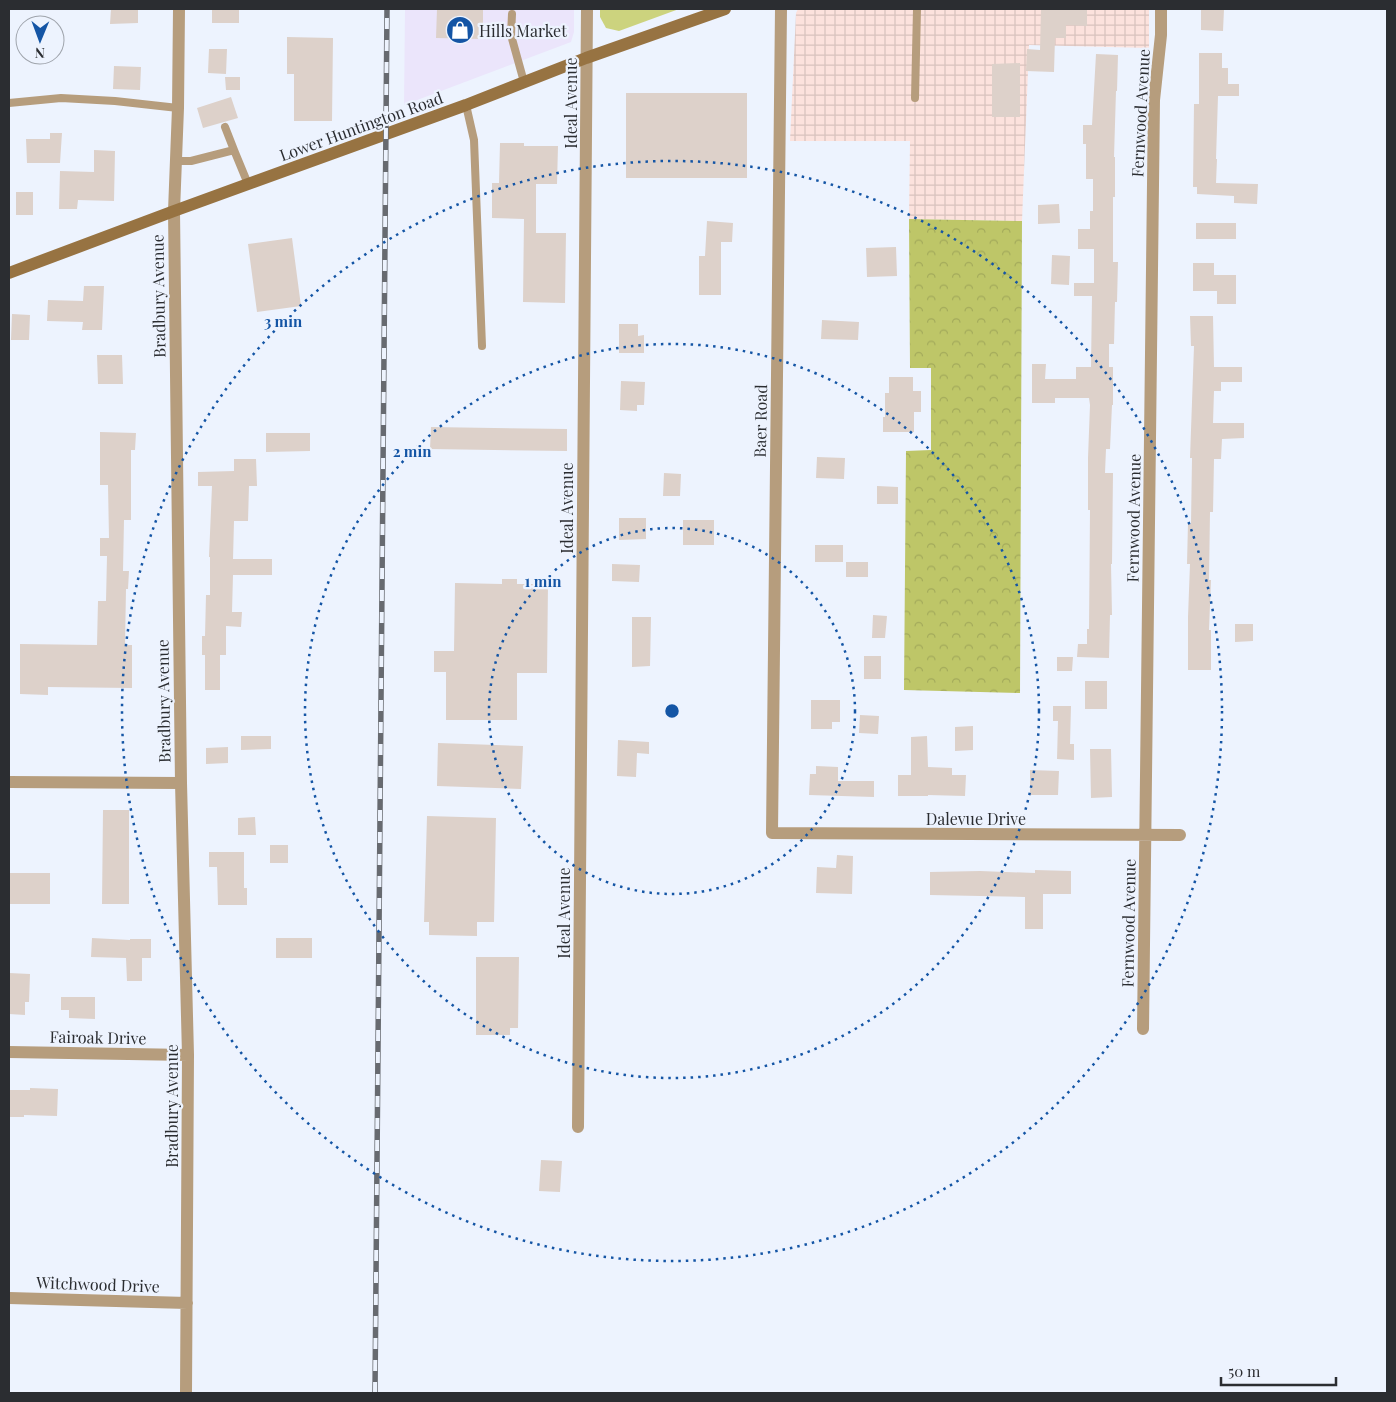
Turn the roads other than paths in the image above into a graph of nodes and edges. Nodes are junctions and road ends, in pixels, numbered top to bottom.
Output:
1 (178, 9) edge
2 (587, 9) edge
3 (725, 9) edge
4 (781, 9) edge
5 (917, 9) edge
6 (1161, 9) edge
7 (512, 14) dead end
8 (586, 58) junction
9 (524, 82) junction
10 (915, 98) dead end
11 (9, 103) edge
12 (466, 105) junction
13 (178, 108) junction
14 (225, 126) dead end
15 (234, 150) junction
16 (176, 161) junction
17 (248, 184) junction
18 (174, 211) junction
19 (9, 273) edge
20 (482, 346) dead end
21 (9, 782) edge
22 (181, 783) junction
23 (772, 833) joint
24 (1146, 835) junction
25 (1180, 835) dead end
26 (1143, 1029) dead end
27 (9, 1052) edge
28 (188, 1055) junction
29 (578, 1126) dead end
30 (9, 1298) edge
31 (187, 1303) junction
32 (186, 1393) edge

1 - 13 street, Bradbury Avenue
2 - 8 street, Ideal Avenue
3 - 8 main road, Lower Huntington Road
4 - 23 street, Baer Road
5 - 10 lane
6 - 24 street, Fernwood Avenue
7 - 9 lane
8 - 9 main road, Lower Huntington Road
8 - 29 street, Ideal Avenue
9 - 12 main road, Lower Huntington Road
11 - 13 lane
12 - 17 main road, Lower Huntington Road
12 - 20 lane
13 - 16 street, Bradbury Avenue
14 - 15 lane
15 - 16 lane
15 - 17 lane
16 - 18 street, Bradbury Avenue
17 - 18 main road, Lower Huntington Road
18 - 19 main road, Lower Huntington Road
18 - 22 street, Bradbury Avenue
21 - 22 street
22 - 28 street, Bradbury Avenue
23 - 24 street, Dalevue Drive
24 - 25 street, Dalevue Drive
24 - 26 street, Fernwood Avenue
27 - 28 street, Fairoak Drive
28 - 31 street, Bradbury Avenue
30 - 31 street, Witchwood Drive
31 - 32 street, Bradbury Avenue

